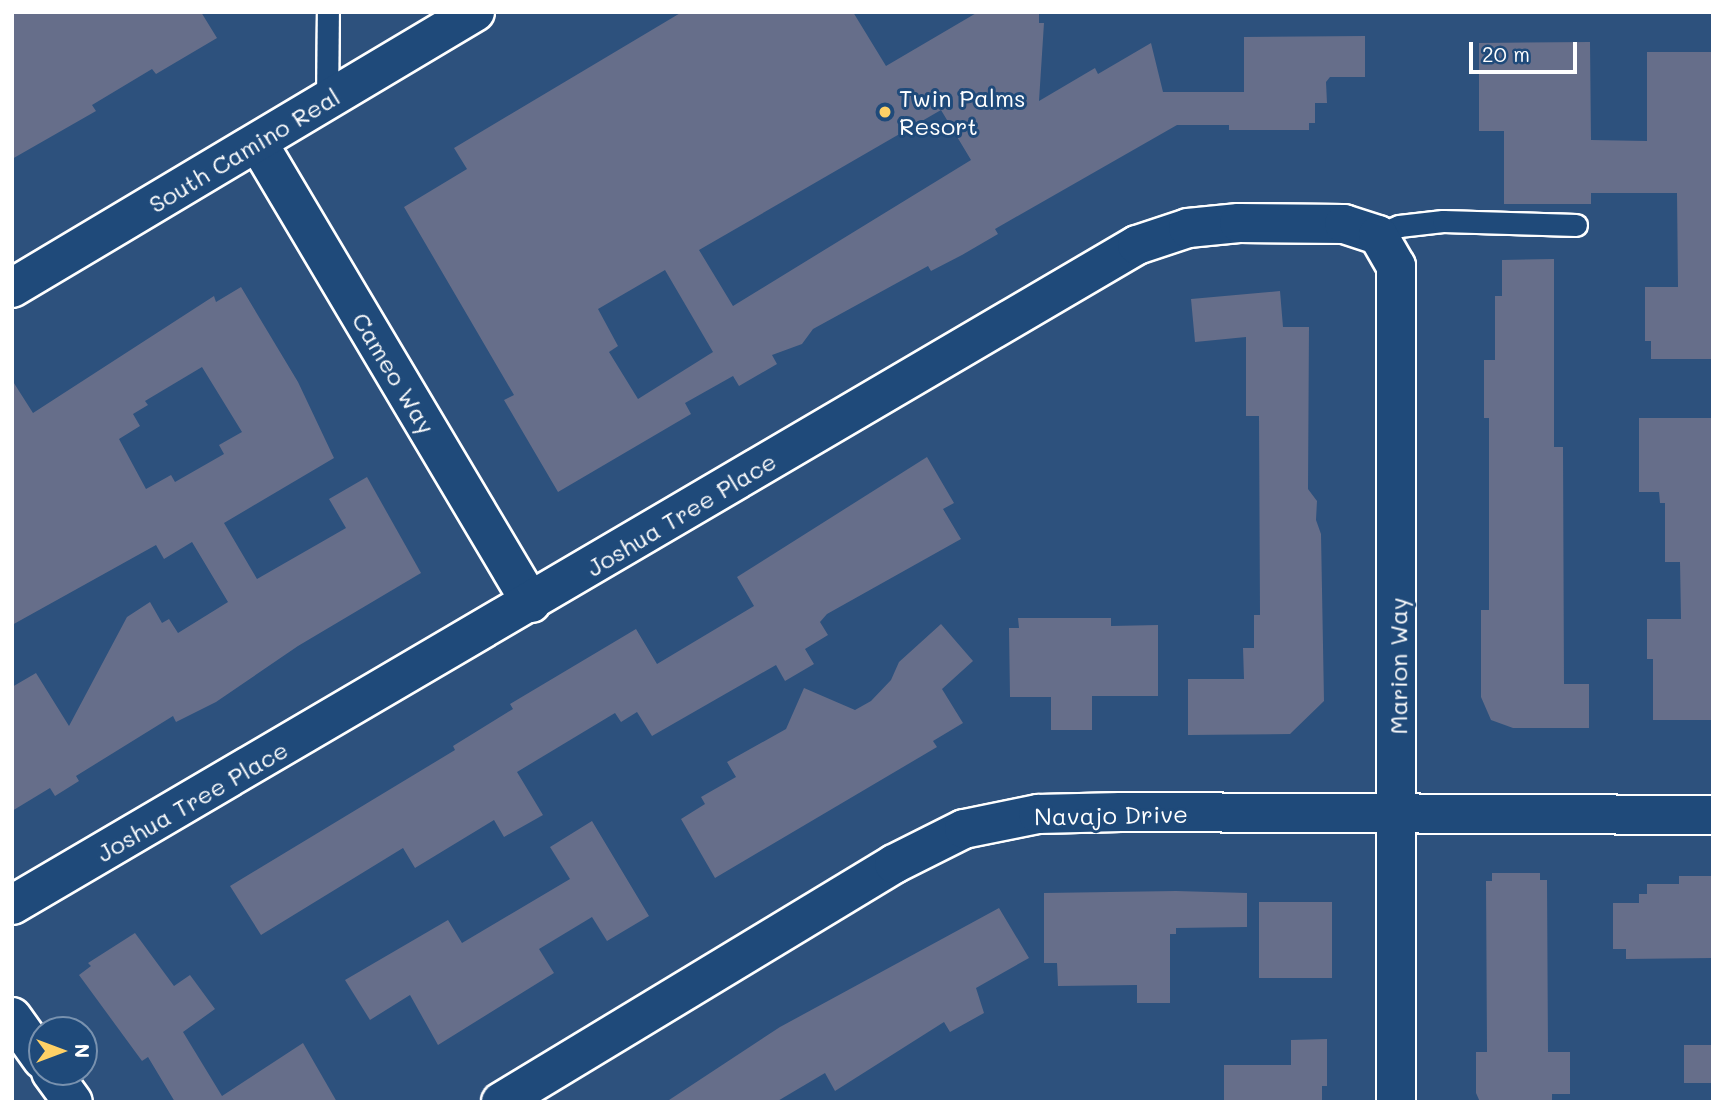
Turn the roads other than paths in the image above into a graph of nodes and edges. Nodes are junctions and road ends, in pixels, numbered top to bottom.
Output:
1 (328, 12) edge
2 (475, 12) edge
3 (327, 100) junction
4 (258, 143) junction
5 (1576, 225) dead end
6 (1378, 235) junction
7 (12, 288) edge
8 (531, 603) junction
9 (1398, 816) junction
10 (1713, 816) edge
11 (12, 905) edge
12 (12, 1017) edge
13 (28, 1039) edge
14 (61, 1086) edge
15 (73, 1102) edge
16 (501, 1102) edge
17 (1396, 1102) edge

1 - 3 lane
2 - 3 street, South Camino Real
3 - 4 street, South Camino Real
4 - 7 street, South Camino Real
4 - 8 street, Cameo Way
5 - 6 lane
6 - 8 street, Joshua Tree Place
6 - 9 street, Marion Way
8 - 11 street, Joshua Tree Place
9 - 10 street, Navajo Drive
9 - 16 street, Navajo Drive
9 - 17 street, Marion Way
12 - 13 street
14 - 15 street

